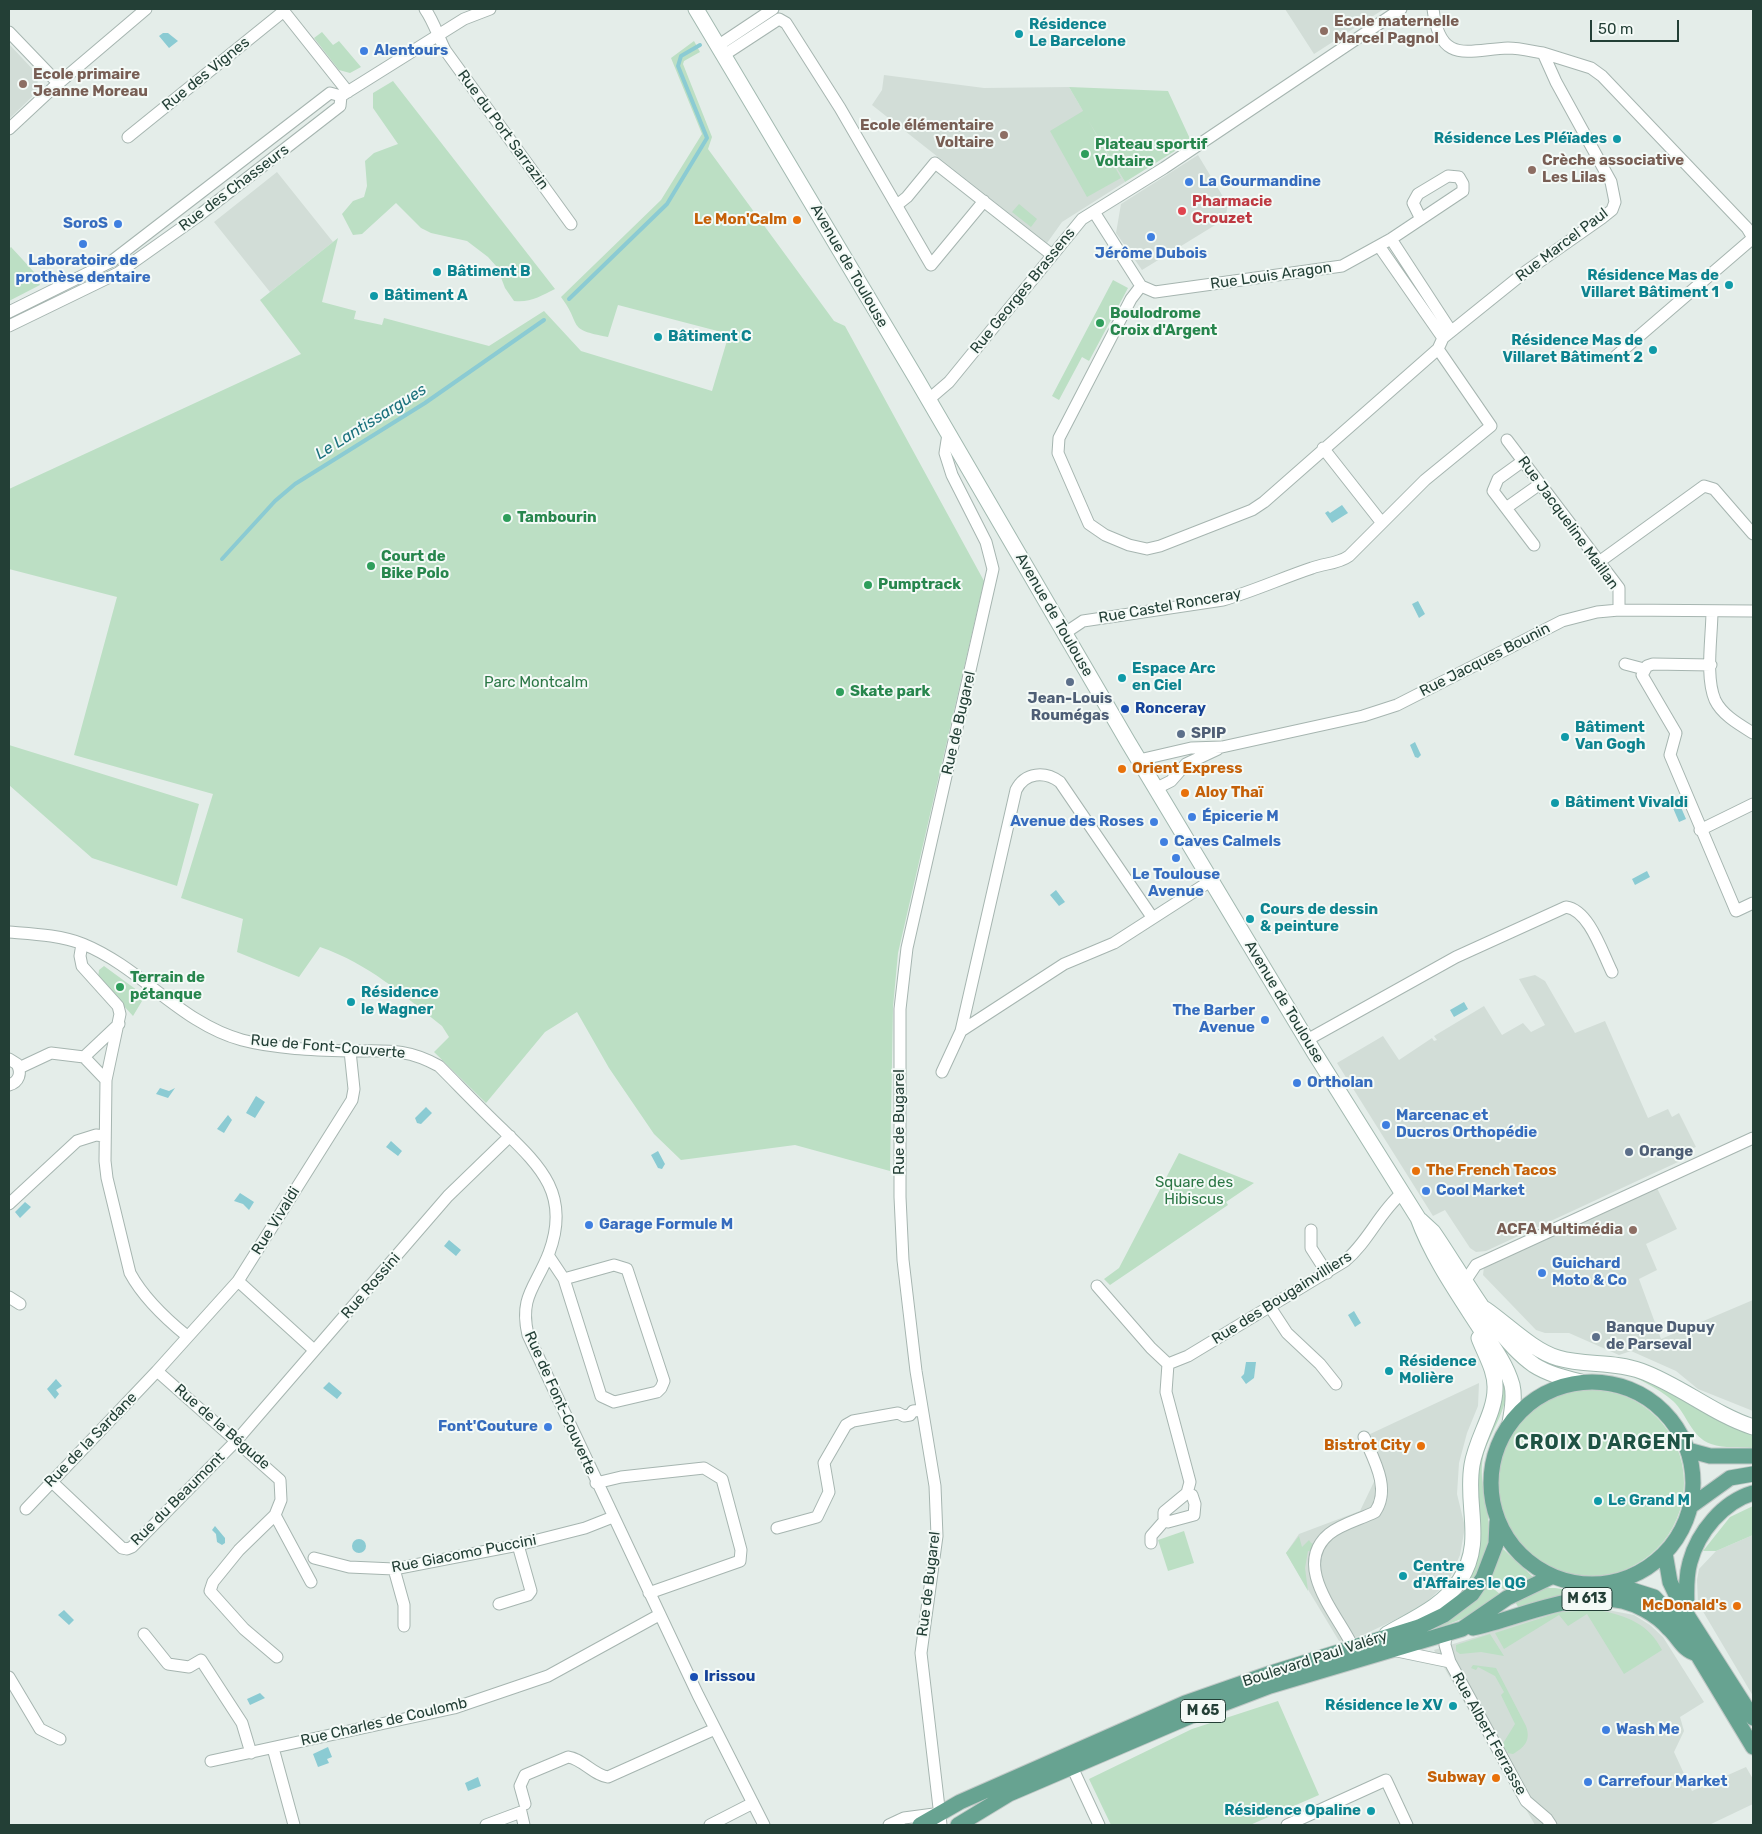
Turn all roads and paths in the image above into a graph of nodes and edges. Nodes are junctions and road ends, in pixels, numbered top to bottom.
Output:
1 (146, 9) edge
2 (425, 9) edge
3 (490, 9) edge
4 (696, 9) edge
5 (773, 9) edge
6 (1401, 9) edge
7 (1433, 9) edge
8 (283, 10) edge
9 (9, 32) edge
10 (437, 35) junction
11 (722, 50) junction
12 (1543, 52) junction
13 (58, 83) junction
14 (345, 94) junction
15 (9, 130) edge
16 (128, 136) dead end
17 (984, 201) junction
18 (897, 205) junction
19 (1094, 212) junction
20 (1421, 219) dead end
21 (571, 224) dead end
22 (1391, 239) junction
23 (1379, 246) junction
24 (1052, 255) junction
25 (112, 261) junction
26 (118, 273) junction
27 (1141, 286) junction
28 (9, 312) edge
29 (11, 324) edge
30 (1447, 334) junction
31 (1438, 349) junction
32 (1616, 356) dead end
33 (928, 400) junction
34 (948, 434) junction
35 (1507, 440) dead end
36 (1323, 448) junction
37 (1523, 461) junction
38 (1540, 484) junction
39 (1506, 508) junction
40 (1382, 523) junction
41 (1753, 534) edge
42 (1534, 545) dead end
43 (1599, 562) junction
44 (1619, 610) junction
45 (1712, 611) junction
46 (1753, 611) edge
47 (1065, 634) junction
48 (1625, 664) dead end
49 (1711, 665) junction
50 (1644, 669) junction
51 (1753, 733) edge
52 (1222, 747) junction
53 (1172, 752) junction
54 (1139, 760) junction
55 (1180, 771) junction
56 (1157, 788) junction
57 (1753, 804) edge
58 (1700, 830) junction
59 (1212, 880) junction
60 (1753, 903) edge
61 (1152, 917) junction
62 (9, 932) edge
63 (82, 944) junction
64 (1612, 972) dead end
65 (120, 1023) junction
66 (961, 1031) junction
67 (1307, 1040) junction
68 (350, 1051) junction
69 (84, 1056) junction
70 (9, 1059) edge
71 (20, 1068) junction
72 (942, 1072) dead end
73 (106, 1080) junction
74 (9, 1085) edge
75 (104, 1136) junction
76 (510, 1136) junction
77 (1753, 1138) edge
78 (1401, 1194) junction
79 (9, 1204) edge
80 (1418, 1218) junction
81 (1311, 1230) dead end
82 (548, 1255) junction
83 (1327, 1273) junction
84 (564, 1279) junction
85 (1466, 1280) junction
86 (238, 1281) junction
87 (1097, 1286) dead end
88 (9, 1297) edge
89 (20, 1304) dead end
90 (1270, 1307) junction
91 (1468, 1309) junction
92 (1485, 1310) junction
93 (187, 1336) junction
94 (314, 1350) junction
95 (1168, 1364) junction
96 (157, 1372) junction
97 (1581, 1382) junction
98 (1336, 1384) dead end
99 (917, 1410) junction
100 (1510, 1423) junction
101 (1753, 1427) edge
102 (1364, 1437) dead end
103 (237, 1440) junction
104 (1688, 1450) junction
105 (1753, 1456) edge
106 (1753, 1474) edge
107 (51, 1481) junction
108 (596, 1482) junction
109 (1187, 1493) junction
110 (1753, 1493) edge
111 (1691, 1506) junction
112 (26, 1509) dead end
113 (275, 1515) junction
114 (613, 1517) junction
115 (1165, 1520) junction
116 (1497, 1522) junction
117 (778, 1528) dead end
118 (1151, 1542) dead end
119 (518, 1545) junction
120 (1665, 1553) junction
121 (314, 1558) dead end
122 (394, 1569) junction
123 (1553, 1576) junction
124 (311, 1582) dead end
125 (1609, 1583) junction
126 (649, 1593) junction
127 (499, 1604) dead end
128 (1687, 1614) junction
129 (659, 1615) junction
130 (404, 1626) dead end
131 (1462, 1629) junction
132 (144, 1634) dead end
133 (1446, 1634) junction
134 (1382, 1638) junction
135 (1353, 1647) junction
136 (1393, 1650) junction
137 (1697, 1654) junction
138 (277, 1657) dead end
139 (1450, 1662) junction
140 (9, 1677) edge
141 (1753, 1718) edge
142 (715, 1729) junction
143 (60, 1739) dead end
144 (1753, 1747) edge
145 (273, 1748) junction
146 (251, 1752) junction
147 (211, 1761) dead end
148 (1072, 1767) junction
149 (753, 1803) junction
150 (526, 1804) dead end
151 (940, 1819) edge
152 (294, 1825) edge
153 (486, 1825) edge
154 (524, 1825) edge
155 (710, 1825) edge
156 (764, 1825) edge
157 (889, 1825) edge
158 (920, 1825) edge
159 (958, 1825) edge
160 (1099, 1825) edge
161 (1287, 1825) edge
162 (1407, 1825) edge
163 (1551, 1825) edge

1 - 13 street
2 - 10 street, Rue du Port Sarrazin
3 - 10 street, Rue des Chasseurs
4 - 11 main road, Avenue de Toulouse
5 - 11 street
6 - 19 street, Rue Georges Brassens
7 - 12 street
8 - 14 street
8 - 16 street, Rue des Vignes
9 - 13 street
10 - 14 street, Rue des Chasseurs
10 - 21 street, Rue du Port Sarrazin
11 - 18 street
11 - 33 main road, Avenue de Toulouse
12 - 30 street, Rue Marcel Paul
12 - 32 street
13 - 15 street
14 - 25 street, Rue des Chasseurs
14 - 26 street, Rue des Chasseurs
17 - 18 street
17 - 18 street
17 - 24 street
19 - 24 street, Rue Georges Brassens
19 - 27 street
20 - 22 street, Rue Louis Aragon
22 - 23 street, Rue Louis Aragon
22 - 30 street
23 - 27 street, Rue Louis Aragon
23 - 30 street
24 - 33 street, Rue Georges Brassens
25 - 26 street
25 - 28 street, Rue des Chasseurs
26 - 29 street, Rue des Chasseurs
27 - 36 street
28 - 29 street, Rue des Chasseurs
30 - 31 street
31 - 36 street
31 - 40 street, Rue Castel Ronceray
33 - 34 main road, Avenue de Toulouse
34 - 47 main road, Avenue de Toulouse
34 - 99 street, Rue de Bugarel
35 - 37 street, Rue Jacqueline Maillan
36 - 40 street
37 - 38 street, Rue Jacqueline Maillan
37 - 39 street
38 - 39 street
38 - 43 street, Rue Jacqueline Maillan
39 - 42 street
40 - 47 street, Rue Castel Ronceray
41 - 43 street
43 - 44 street, Rue Jacqueline Maillan
44 - 45 street, Rue Jacques Bounin
44 - 52 street, Rue Jacques Bounin
45 - 46 street, Rue Jacques Bounin
45 - 49 street
47 - 54 main road, Avenue de Toulouse
48 - 50 street
49 - 50 street
49 - 51 street
50 - 58 street
52 - 53 street, Rue Jacques Bounin
52 - 55 street, Rue Jacques Bounin
53 - 54 street, Rue Jacques Bounin
53 - 55 street
54 - 56 main road, Avenue de Toulouse
55 - 56 street, Rue Jacques Bounin
56 - 59 main road, Avenue de Toulouse
57 - 58 street
58 - 60 street
59 - 61 street
59 - 67 main road, Avenue de Toulouse
61 - 66 street
61 - 66 street
62 - 63 street, Rue de Font-Couverte
63 - 65 street
63 - 68 street, Rue de Font-Couverte
64 - 67 street
65 - 69 street
65 - 73 street
66 - 72 street
67 - 78 main road, Avenue de Toulouse
68 - 76 street, Rue de Font-Couverte
68 - 86 street, Rue Vivaldi
69 - 71 street
69 - 73 street
70 - 71 street
71 - 74 street
73 - 75 street
75 - 79 street
75 - 93 street
76 - 82 street, Rue de Font-Couverte
76 - 94 street, Rue Rossini
77 - 85 street
78 - 80 main road, Avenue de Toulouse
78 - 83 street, Rue des Bougainvilliers
80 - 85 main road, Avenue de Toulouse
80 - 91 main road, Avenue de Toulouse
81 - 83 street
82 - 84 street
82 - 108 street, Rue de Font-Couverte
83 - 90 street, Rue des Bougainvilliers
84 - 84 street
85 - 92 main road, Avenue de Toulouse
86 - 93 street, Rue Vivaldi
86 - 94 street
87 - 95 street
88 - 89 street
90 - 95 street, Rue des Bougainvilliers
90 - 98 street
91 - 100 main road, Avenue de Toulouse
91 - 134 main road
92 - 97 main road, Avenue de Toulouse
92 - 101 main road
93 - 96 street, Rue Vivaldi
94 - 103 street, Rue Rossini
95 - 109 street
96 - 103 street, Rue de la Bégude
96 - 107 street, Rue de la Sardane
97 - 100 main road
97 - 104 main road
99 - 117 street
99 - 151 street, Rue de Bugarel
100 - 116 main road
102 - 135 street
103 - 107 street, Rue du Beaumont
103 - 113 street, Rue de la Bégude
104 - 105 main road
104 - 111 main road
106 - 111 main road
107 - 112 street, Rue de la Sardane
108 - 114 street, Rue de Font-Couverte
108 - 126 street
109 - 115 street
109 - 115 street
110 - 128 main road
111 - 120 main road
113 - 124 street
113 - 138 street
114 - 119 street, Rue Giacomo Puccini
114 - 126 street, Rue de Font-Couverte
115 - 118 street
116 - 123 main road
116 - 134 main road, Boulevard Paul Valéry / M 65
119 - 122 street, Rue Giacomo Puccini
119 - 127 street
120 - 125 main road
120 - 128 main road
121 - 122 street, Rue Giacomo Puccini
122 - 130 street
123 - 125 main road
123 - 131 main road, Boulevard Paul Valéry / M 65
125 - 137 main road, M 613
126 - 129 street, Rue de Font-Couverte
128 - 141 main road
129 - 142 street, Rue de Font-Couverte
129 - 145 street, Rue Charles de Coulomb
131 - 133 main road, Boulevard Paul Valéry / M 65
131 - 137 main road, M 613
132 - 146 street
133 - 136 main road, Boulevard Paul Valéry / M 65
133 - 139 street, Rue Albert Ferrasse
134 - 135 main road, Boulevard Paul Valéry / M 65
135 - 151 main road, Boulevard Paul Valéry / M 65
136 - 139 street, Rue Albert Ferrasse
136 - 148 main road, Boulevard Paul Valéry / M 65
137 - 144 main road, M 613
139 - 163 street, Rue Albert Ferrasse
140 - 143 street
142 - 149 street, Rue de Font-Couverte
142 - 150 street
145 - 146 street, Rue Charles de Coulomb
145 - 152 street
146 - 147 street, Rue Charles de Coulomb
148 - 159 main road, Boulevard Paul Valéry / M 65
148 - 160 street
149 - 155 street
149 - 156 street, Rue de Font-Couverte
151 - 157 street, Boulevard Paul Valéry
151 - 158 main road, M 65
153 - 154 street
161 - 162 street

